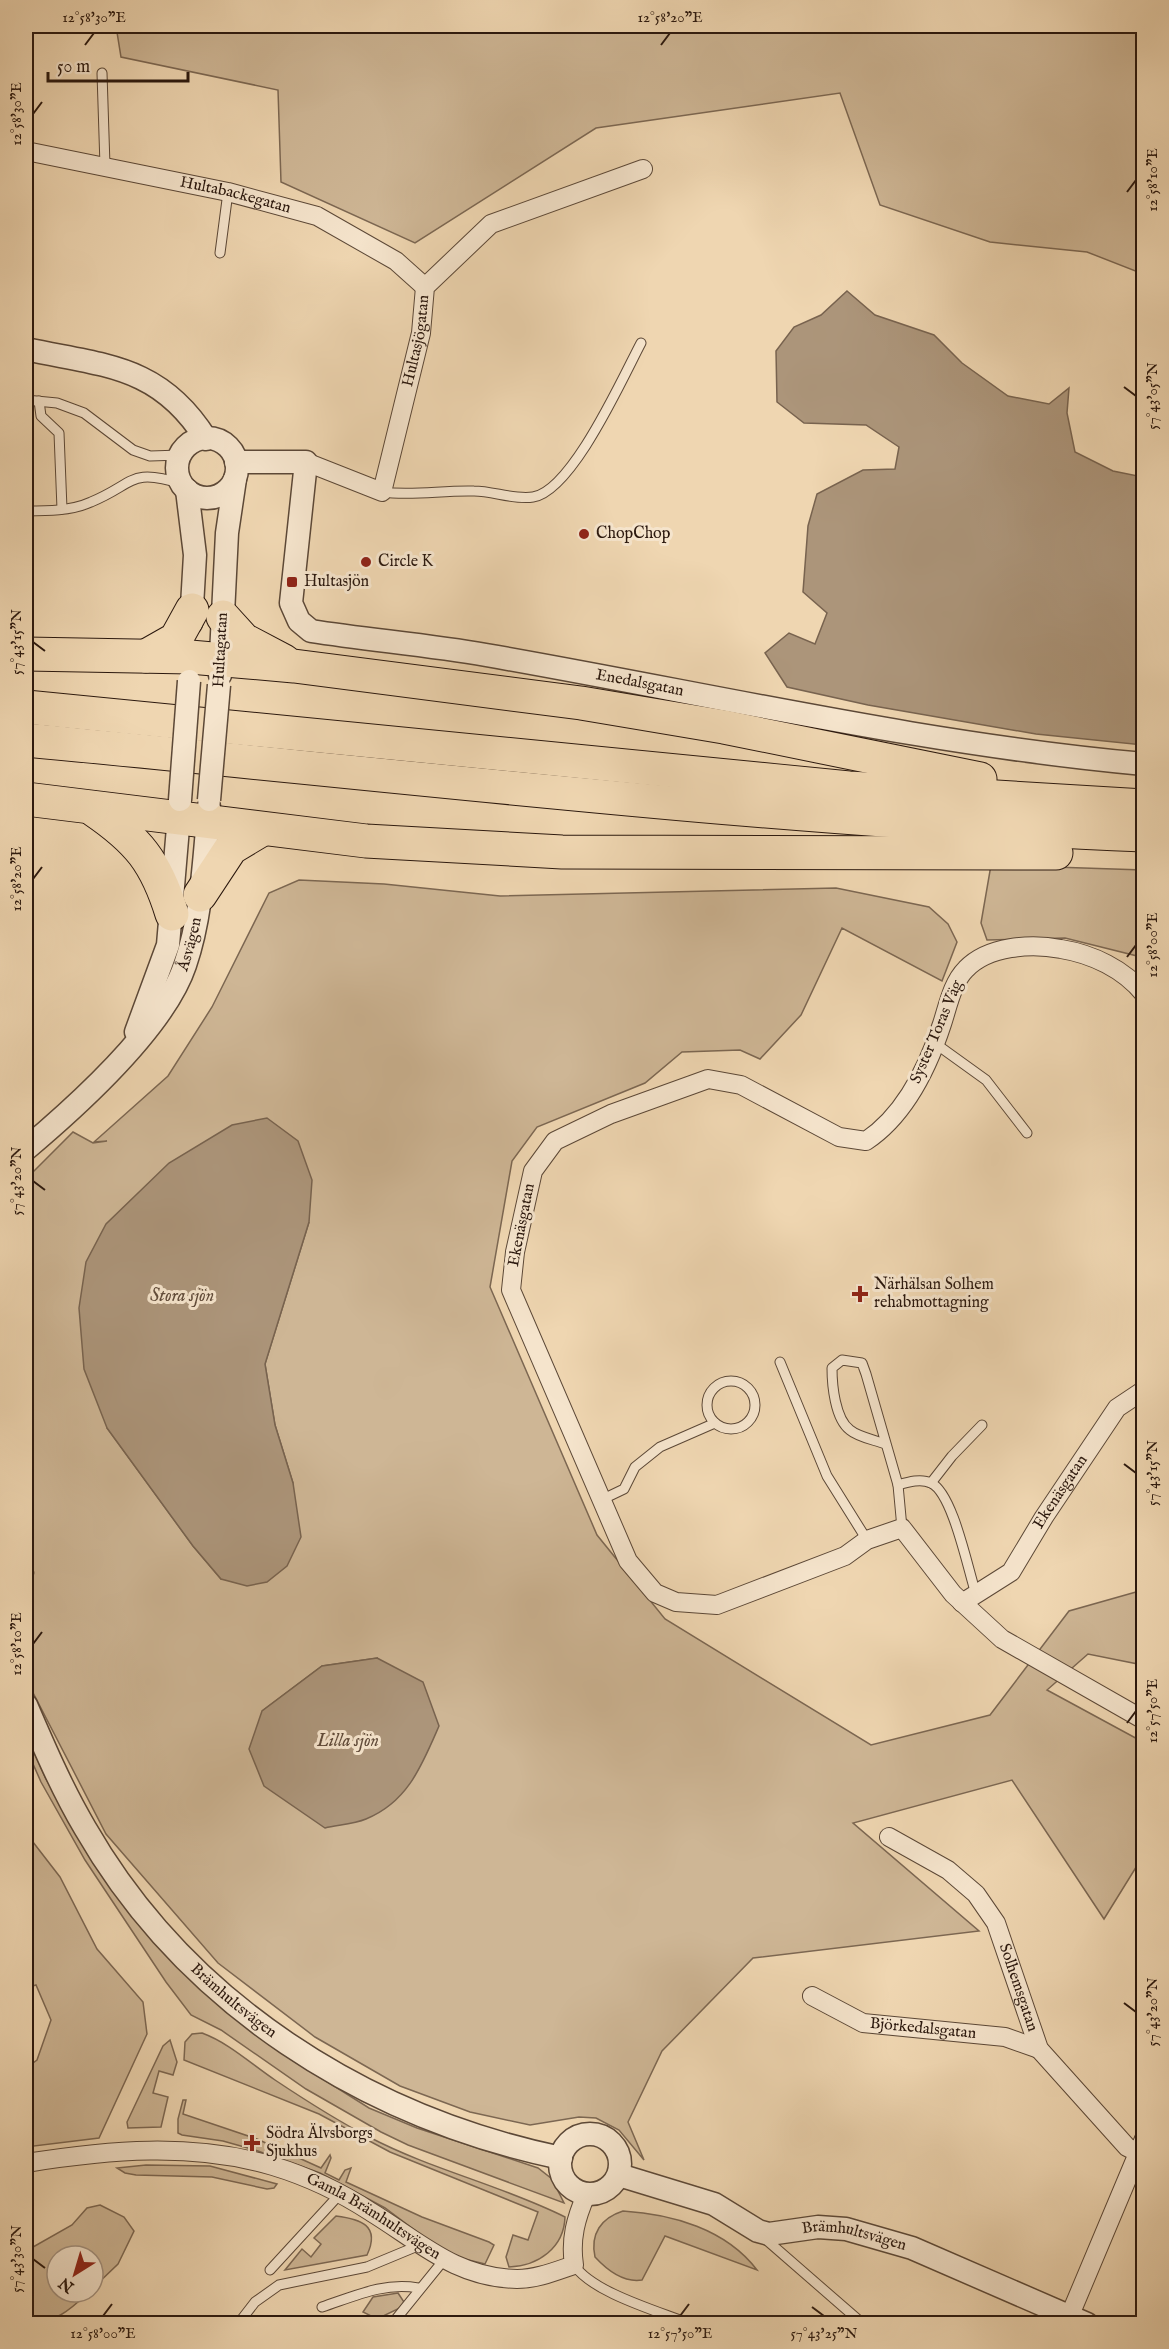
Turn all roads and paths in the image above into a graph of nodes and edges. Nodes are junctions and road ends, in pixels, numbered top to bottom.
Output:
1 (102, 73) dead end
2 (26, 151) edge
3 (105, 166) junction
4 (643, 169) dead end
5 (228, 192) junction
6 (220, 253) dead end
7 (425, 287) junction
8 (642, 343) dead end
9 (26, 349) edge
10 (26, 400) edge
11 (39, 401) junction
12 (206, 439) junction
13 (181, 455) junction
14 (306, 462) junction
15 (236, 470) junction
16 (184, 487) junction
17 (382, 492) junction
18 (62, 509) junction
19 (26, 512) edge
20 (192, 610) junction
21 (223, 617) junction
22 (26, 654) edge
23 (146, 656) junction
24 (294, 666) junction
25 (205, 671) junction
26 (26, 707) edge
27 (26, 740) edge
28 (1143, 764) edge
29 (26, 799) edge
30 (1134, 806) edge
31 (92, 808) junction
32 (194, 810) junction
33 (261, 830) junction
34 (1143, 835) edge
35 (1143, 851) edge
36 (200, 895) junction
37 (172, 914) junction
38 (1143, 994) edge
39 (936, 1044) junction
40 (129, 1048) junction
41 (1027, 1133) dead end
42 (840, 1137) joint
43 (26, 1149) edge
44 (780, 1362) dead end
45 (1143, 1390) edge
46 (715, 1423) junction
47 (982, 1425) dead end
48 (885, 1444) junction
49 (932, 1483) junction
50 (898, 1485) junction
51 (601, 1500) junction
52 (902, 1528) junction
53 (867, 1539) junction
54 (969, 1598) junction
55 (26, 1706) edge
56 (1143, 1720) edge
57 (889, 1837) dead end
58 (813, 1996) dead end
59 (1039, 2049) junction
60 (1140, 2146) edge
61 (561, 2158) junction
62 (26, 2163) edge
63 (619, 2175) junction
64 (339, 2195) junction
65 (586, 2195) junction
66 (758, 2231) junction
67 (420, 2245) junction
68 (443, 2260) junction
69 (574, 2265) junction
70 (270, 2270) dead end
71 (418, 2288) junction
72 (322, 2307) dead end
73 (1078, 2319) edge
74 (238, 2324) edge
75 (392, 2324) edge
76 (690, 2324) edge
77 (863, 2324) edge

1 - 3 lane
2 - 3 street, Hultabackegatan
3 - 5 street, Hultabackegatan
4 - 7 street, Hultasjögatan
5 - 6 lane
5 - 7 street, Hultabackegatan
7 - 17 street, Hultasjögatan
8 - 17 lane
9 - 12 street
10 - 11 lane
11 - 13 lane
11 - 18 lane
12 - 13 street
12 - 15 street
13 - 16 street, Hultagatan
14 - 15 street
14 - 17 street
14 - 28 street, Enedalsgatan
15 - 16 street
15 - 21 street, Hultagatan
16 - 18 lane
16 - 20 street, Hultagatan
18 - 19 lane
20 - 23 highway
20 - 25 street, Hultagatan
21 - 24 highway
21 - 25 street, Hultagatan
22 - 23 highway
23 - 25 highway
24 - 25 highway
24 - 30 highway
25 - 32 street, Hultagatan, bridge
25 - 32 street, Hultagatan, bridge
26 - 30 highway
27 - 34 highway
29 - 31 highway
31 - 32 highway
31 - 37 highway
32 - 33 highway
32 - 36 street, Åsvägen
32 - 37 street, Åsvägen
33 - 35 highway
33 - 36 highway
36 - 40 street, Åsvägen
37 - 40 street, Åsvägen
38 - 39 street, Syster Toras Väg
39 - 41 lane
39 - 42 street, Syster Toras Väg
40 - 43 street, Åsvägen
42 - 51 street, Ekenäsgatan
44 - 53 lane
45 - 54 street, Ekenäsgatan
46 - 46 lane
46 - 51 lane
47 - 49 lane
48 - 48 lane
48 - 50 lane
49 - 50 lane
49 - 54 lane
50 - 52 lane
51 - 53 street, Ekenäsgatan
52 - 53 street, Ekenäsgatan
52 - 54 street
54 - 56 street
55 - 61 street, Brämhultsvägen
57 - 59 street, Solhemsgatan
58 - 59 street, Björkedalsgatan
59 - 60 street, Solhemsgatan
60 - 73 street
61 - 63 street
61 - 65 street
62 - 64 street, Gamla Brämhultsvägen
63 - 65 street
63 - 66 street
64 - 67 street, Gamla Brämhultsvägen
64 - 70 lane
65 - 69 street
66 - 73 street, Brämhultsvägen
66 - 77 lane
67 - 68 street, Gamla Brämhultsvägen
67 - 74 lane
68 - 69 street, Gamla Brämhultsvägen
68 - 71 lane
69 - 76 lane
71 - 72 lane
71 - 75 lane

